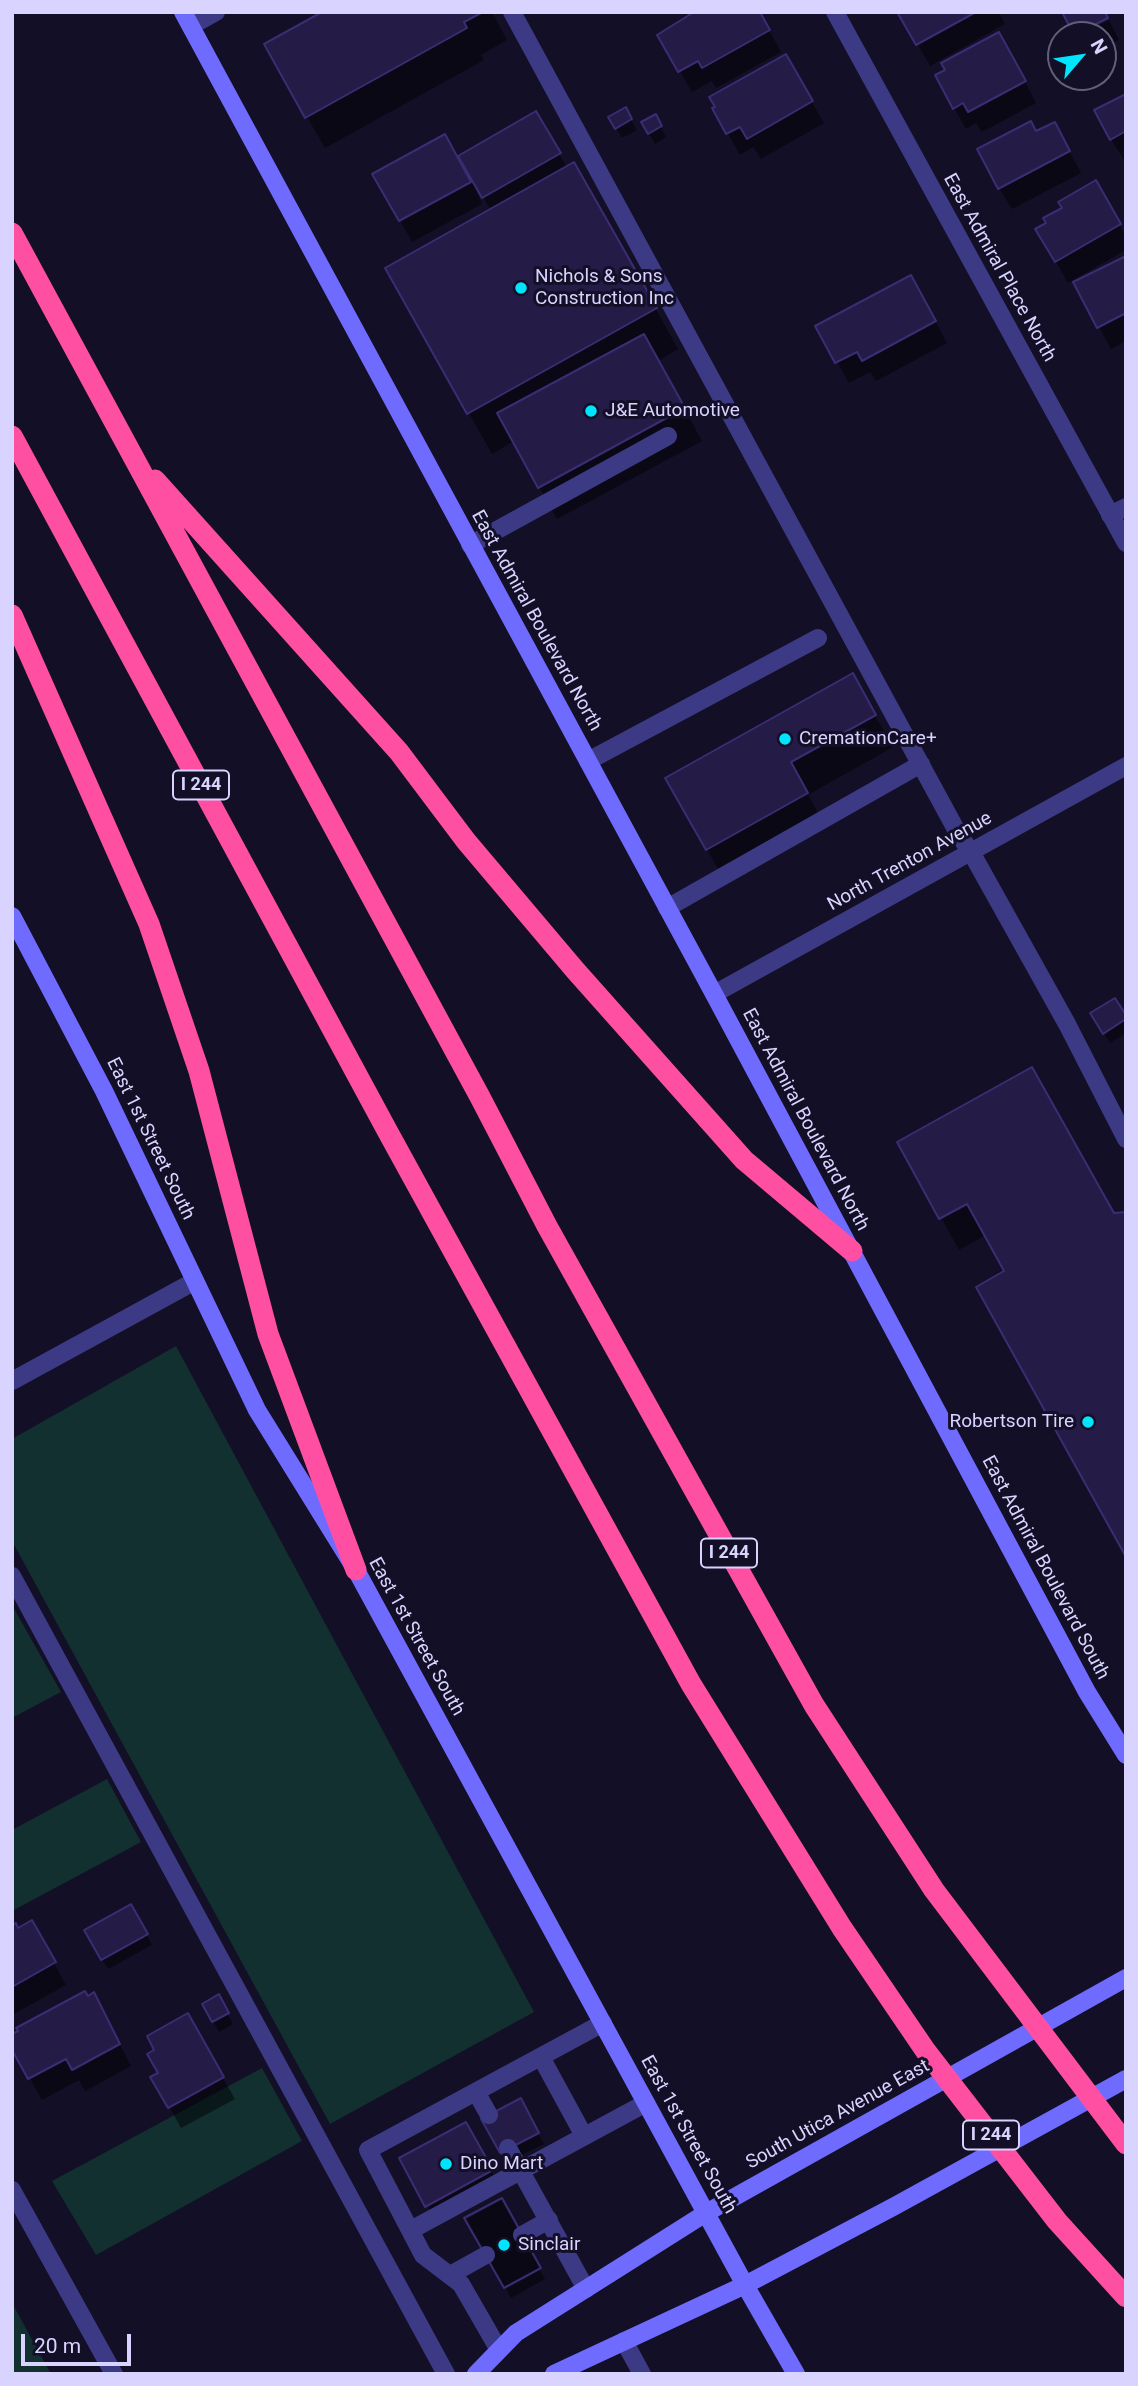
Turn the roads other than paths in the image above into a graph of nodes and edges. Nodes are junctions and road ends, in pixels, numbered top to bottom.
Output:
1 (216, 12) edge
2 (512, 12) edge
3 (835, 12) edge
4 (187, 19) edge
5 (12, 233) edge
6 (12, 436) edge
7 (668, 436) dead end
8 (130, 452) junction
9 (1118, 511) edge
10 (1126, 543) edge
11 (470, 545) junction
12 (12, 615) edge
13 (818, 638) dead end
14 (588, 761) junction
15 (922, 764) junction
16 (1126, 766) edge
17 (971, 852) junction
18 (667, 908) junction
19 (12, 916) edge
20 (714, 995) junction
21 (1126, 1139) edge
22 (852, 1251) junction
23 (195, 1280) junction
24 (12, 1381) edge
25 (356, 1570) junction
26 (12, 1576) edge
27 (1126, 1755) edge
28 (1126, 1978) edge
29 (603, 2023) junction
30 (541, 2057) junction
31 (1126, 2079) edge
32 (476, 2092) junction
33 (646, 2103) junction
34 (489, 2115) dead end
35 (584, 2136) junction
36 (1126, 2144) edge
37 (508, 2148) dead end
38 (522, 2170) junction
39 (12, 2190) edge
40 (706, 2213) junction
41 (549, 2220) junction
42 (411, 2230) junction
43 (522, 2235) dead end
44 (486, 2255) dead end
45 (450, 2275) junction
46 (745, 2285) junction
47 (586, 2289) junction
48 (1126, 2297) edge
49 (624, 2341) junction
50 (499, 2350) junction
51 (114, 2374) edge
52 (446, 2374) edge
53 (476, 2374) edge
54 (554, 2374) edge
55 (642, 2374) edge
56 (796, 2374) edge

1 - 4 street
2 - 15 street
3 - 9 street, East Admiral Place North
4 - 11 main road, East Admiral Boulevard North
5 - 8 highway, I 244
6 - 48 highway, I 244
7 - 11 street
8 - 22 highway
8 - 36 highway, I 244
9 - 10 street, East Admiral Place North
11 - 14 main road, East Admiral Boulevard North
12 - 25 highway
13 - 14 street
14 - 18 main road, East Admiral Boulevard North
15 - 17 street
15 - 18 street
16 - 17 street, North Trenton Avenue
17 - 20 street, North Trenton Avenue
17 - 21 street
18 - 20 main road, East Admiral Boulevard North
19 - 23 main road, East 1st Street South
20 - 22 main road, East Admiral Boulevard North
22 - 27 main road, East Admiral Boulevard South
23 - 24 street
23 - 25 main road, East 1st Street South
25 - 29 main road, East 1st Street South
26 - 52 street
28 - 40 main road, South Utica Avenue East
29 - 30 street
29 - 33 main road, East 1st Street South
30 - 32 street
30 - 35 street
31 - 46 main road
32 - 34 street
32 - 42 street
33 - 35 street
33 - 40 main road, East 1st Street South
35 - 38 street
37 - 38 street
38 - 41 street
38 - 42 street
39 - 51 street
40 - 46 main road, East 1st Street South
40 - 47 main road, South Utica Avenue East
41 - 43 street
41 - 47 street
42 - 45 street
44 - 45 street
45 - 50 street
46 - 49 main road
46 - 56 main road, East 1st Street South
47 - 50 main road, South Utica Avenue East
49 - 54 main road
49 - 55 street
50 - 53 main road, South Utica Avenue East

